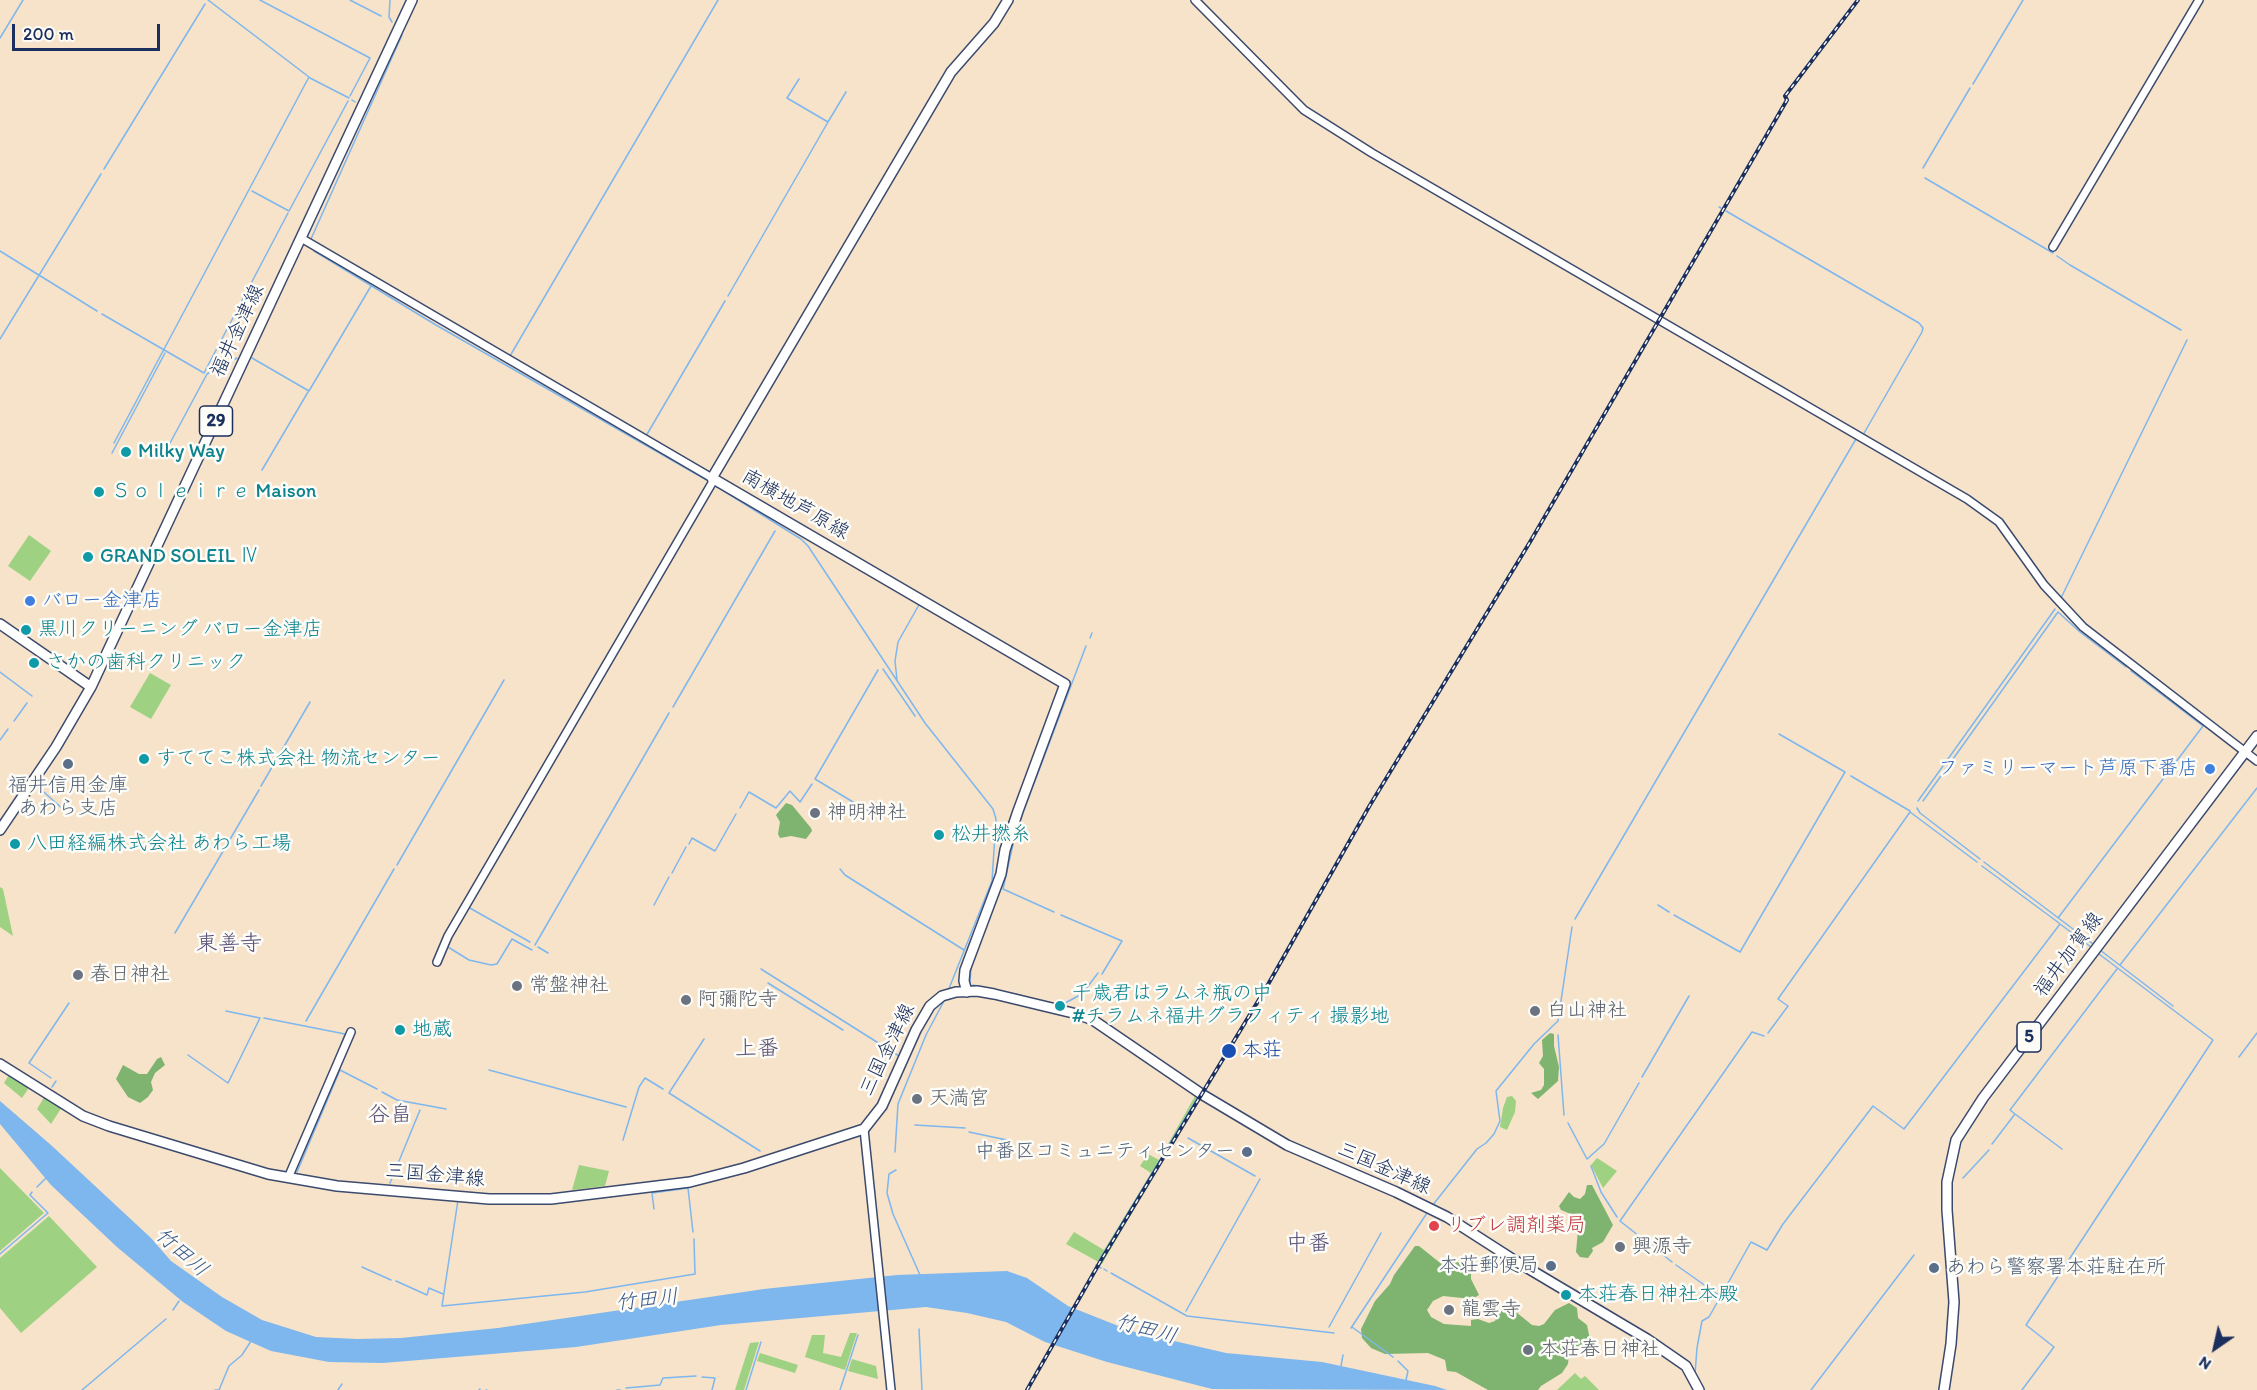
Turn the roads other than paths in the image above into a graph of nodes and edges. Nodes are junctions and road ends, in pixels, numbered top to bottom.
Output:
1 (412, 0) edge
2 (1008, 0) edge
3 (1195, 0) edge
4 (2199, 0) edge
5 (301, 238) junction
6 (2053, 247) dead end
7 (711, 483) junction
8 (0, 624) edge
9 (91, 687) junction
10 (2257, 736) edge
11 (2245, 752) junction
12 (2257, 761) edge
13 (0, 830) edge
14 (437, 962) dead end
15 (967, 992) junction
16 (351, 1032) dead end
17 (0, 1064) edge
18 (864, 1129) junction
19 (288, 1178) junction
20 (891, 1390) edge
21 (1699, 1390) edge
22 (1944, 1390) edge

1 - 5 main road, 福井金津線 / 29
2 - 7 main road, 南横地芦原線
3 - 11 street
4 - 6 street
5 - 7 street
5 - 9 main road, 福井金津線 / 29
7 - 14 street
7 - 15 main road, 南横地芦原線
8 - 9 main road
9 - 13 main road, 福井金津線 / 29
10 - 11 main road, 福井加賀線 / 5
11 - 12 street
11 - 22 main road, 福井加賀線 / 5
15 - 18 main road, 三国金津線
15 - 21 main road, 三国金津線
16 - 19 street
17 - 19 main road, 三国金津線
18 - 19 main road, 三国金津線
18 - 20 street

